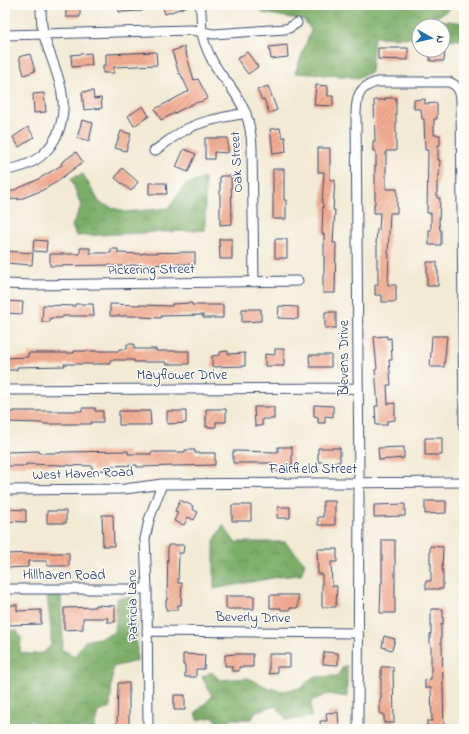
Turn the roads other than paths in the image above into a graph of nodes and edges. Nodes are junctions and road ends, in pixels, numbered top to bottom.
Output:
1 (40, 5) edge
2 (200, 5) edge
3 (297, 23) dead end
4 (202, 31) junction
5 (43, 34) junction
6 (5, 35) edge
7 (246, 113) junction
8 (154, 151) dead end
9 (5, 170) edge
10 (463, 205) edge
11 (254, 282) junction
12 (298, 282) dead end
13 (5, 284) edge
14 (358, 388) junction
15 (5, 390) edge
16 (464, 427) edge
17 (464, 482) edge
18 (359, 483) junction
19 (162, 484) junction
20 (5, 490) edge
21 (5, 589) edge
22 (147, 589) junction
23 (147, 631) junction
24 (358, 633) junction
25 (148, 729) edge
26 (358, 729) edge

1 - 5 street
2 - 4 street, Oak Street
3 - 4 street
4 - 5 street
4 - 7 street, Oak Street
5 - 6 street
5 - 9 street
7 - 8 street
7 - 11 street, Oak Street
10 - 14 street, Blevens Drive
10 - 16 street
11 - 12 street, Pickering Street
11 - 13 street, Pickering Street
14 - 15 street, Mayflower Drive
14 - 18 street, Blevens Drive
17 - 18 street, Fairfield Street
18 - 19 street, Fairfield Street
18 - 24 street, Blevens Drive
19 - 20 street, West Haven Road
19 - 22 street, Patricia Lane
21 - 22 street, Hillhaven Road
22 - 23 street, Patricia Lane
23 - 24 street, Beverly Drive
23 - 25 street, Patricia Lane
24 - 26 street, Blevens Drive

